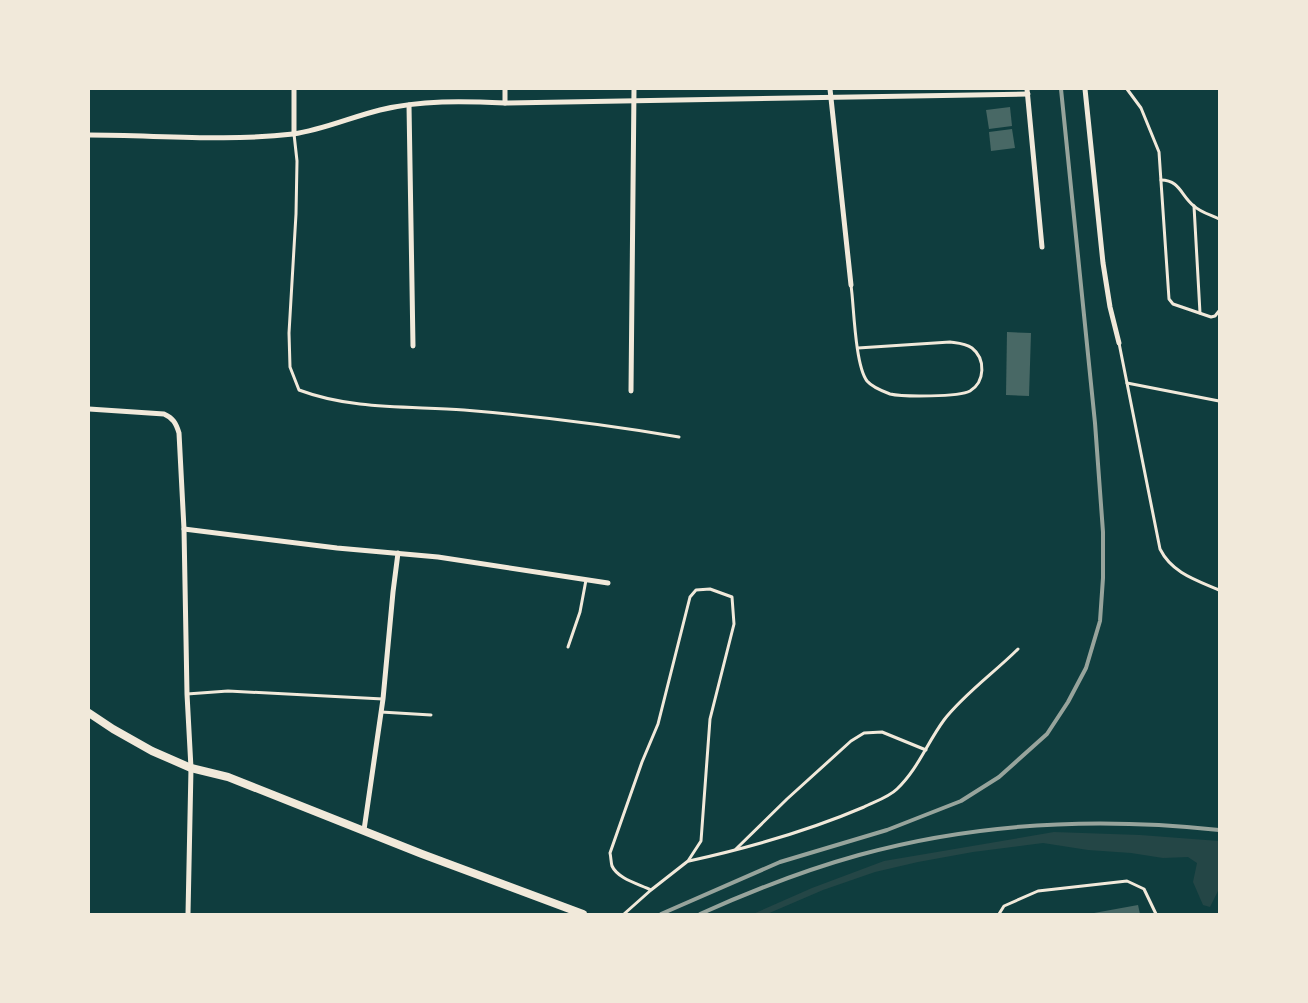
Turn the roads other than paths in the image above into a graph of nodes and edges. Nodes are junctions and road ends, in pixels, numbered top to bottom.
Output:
1 (294, 89) edge
2 (505, 89) edge
3 (634, 89) edge
4 (830, 89) edge
5 (1085, 89) edge
6 (1127, 89) edge
7 (1028, 91) edge
8 (831, 97) junction
9 (634, 101) junction
10 (505, 103) junction
11 (409, 105) junction
12 (294, 134) junction
13 (89, 135) edge
14 (1161, 180) junction
15 (1194, 206) junction
16 (1219, 219) edge
17 (1042, 247) dead end
18 (851, 285) joint
19 (1219, 311) edge
20 (1200, 313) junction
21 (1119, 343) joint
22 (413, 346) dead end
23 (858, 348) junction
24 (1128, 383) junction
25 (631, 391) dead end
26 (1219, 401) edge
27 (89, 409) edge
28 (679, 437) dead end
29 (184, 529) junction
30 (398, 553) junction
31 (586, 579) junction
32 (608, 583) dead end
33 (1219, 590) edge
34 (568, 647) dead end
35 (1018, 649) dead end
36 (187, 694) junction
37 (383, 699) junction
38 (380, 712) junction
39 (89, 713) edge
40 (431, 715) dead end
41 (926, 750) junction
42 (191, 768) junction
43 (364, 830) junction
44 (736, 850) junction
45 (688, 861) junction
46 (651, 890) junction
47 (188, 914) edge
48 (582, 914) edge
49 (624, 914) edge
50 (999, 914) edge
51 (1156, 914) edge

1 - 12 street
2 - 10 street
3 - 9 street
4 - 8 street
5 - 21 street
6 - 14 lane
7 - 8 street
7 - 17 street
8 - 9 street
8 - 18 street
9 - 10 street
9 - 25 street
10 - 11 street
11 - 12 street
11 - 22 street
12 - 13 street
12 - 28 lane
14 - 15 lane
14 - 20 lane
15 - 16 lane
15 - 20 lane
18 - 23 lane
19 - 20 lane
21 - 24 lane
23 - 23 lane
24 - 26 lane
24 - 33 lane
27 - 29 street
29 - 30 street
29 - 36 street
30 - 31 street
30 - 37 street
31 - 32 street
31 - 34 lane
35 - 41 lane
36 - 37 lane
36 - 42 street
37 - 38 street
38 - 40 lane
38 - 43 street
39 - 42 street
41 - 44 lane
41 - 44 lane
42 - 43 street
42 - 47 street
43 - 48 street
44 - 45 lane
45 - 46 lane
45 - 46 lane
46 - 49 lane
50 - 51 lane

